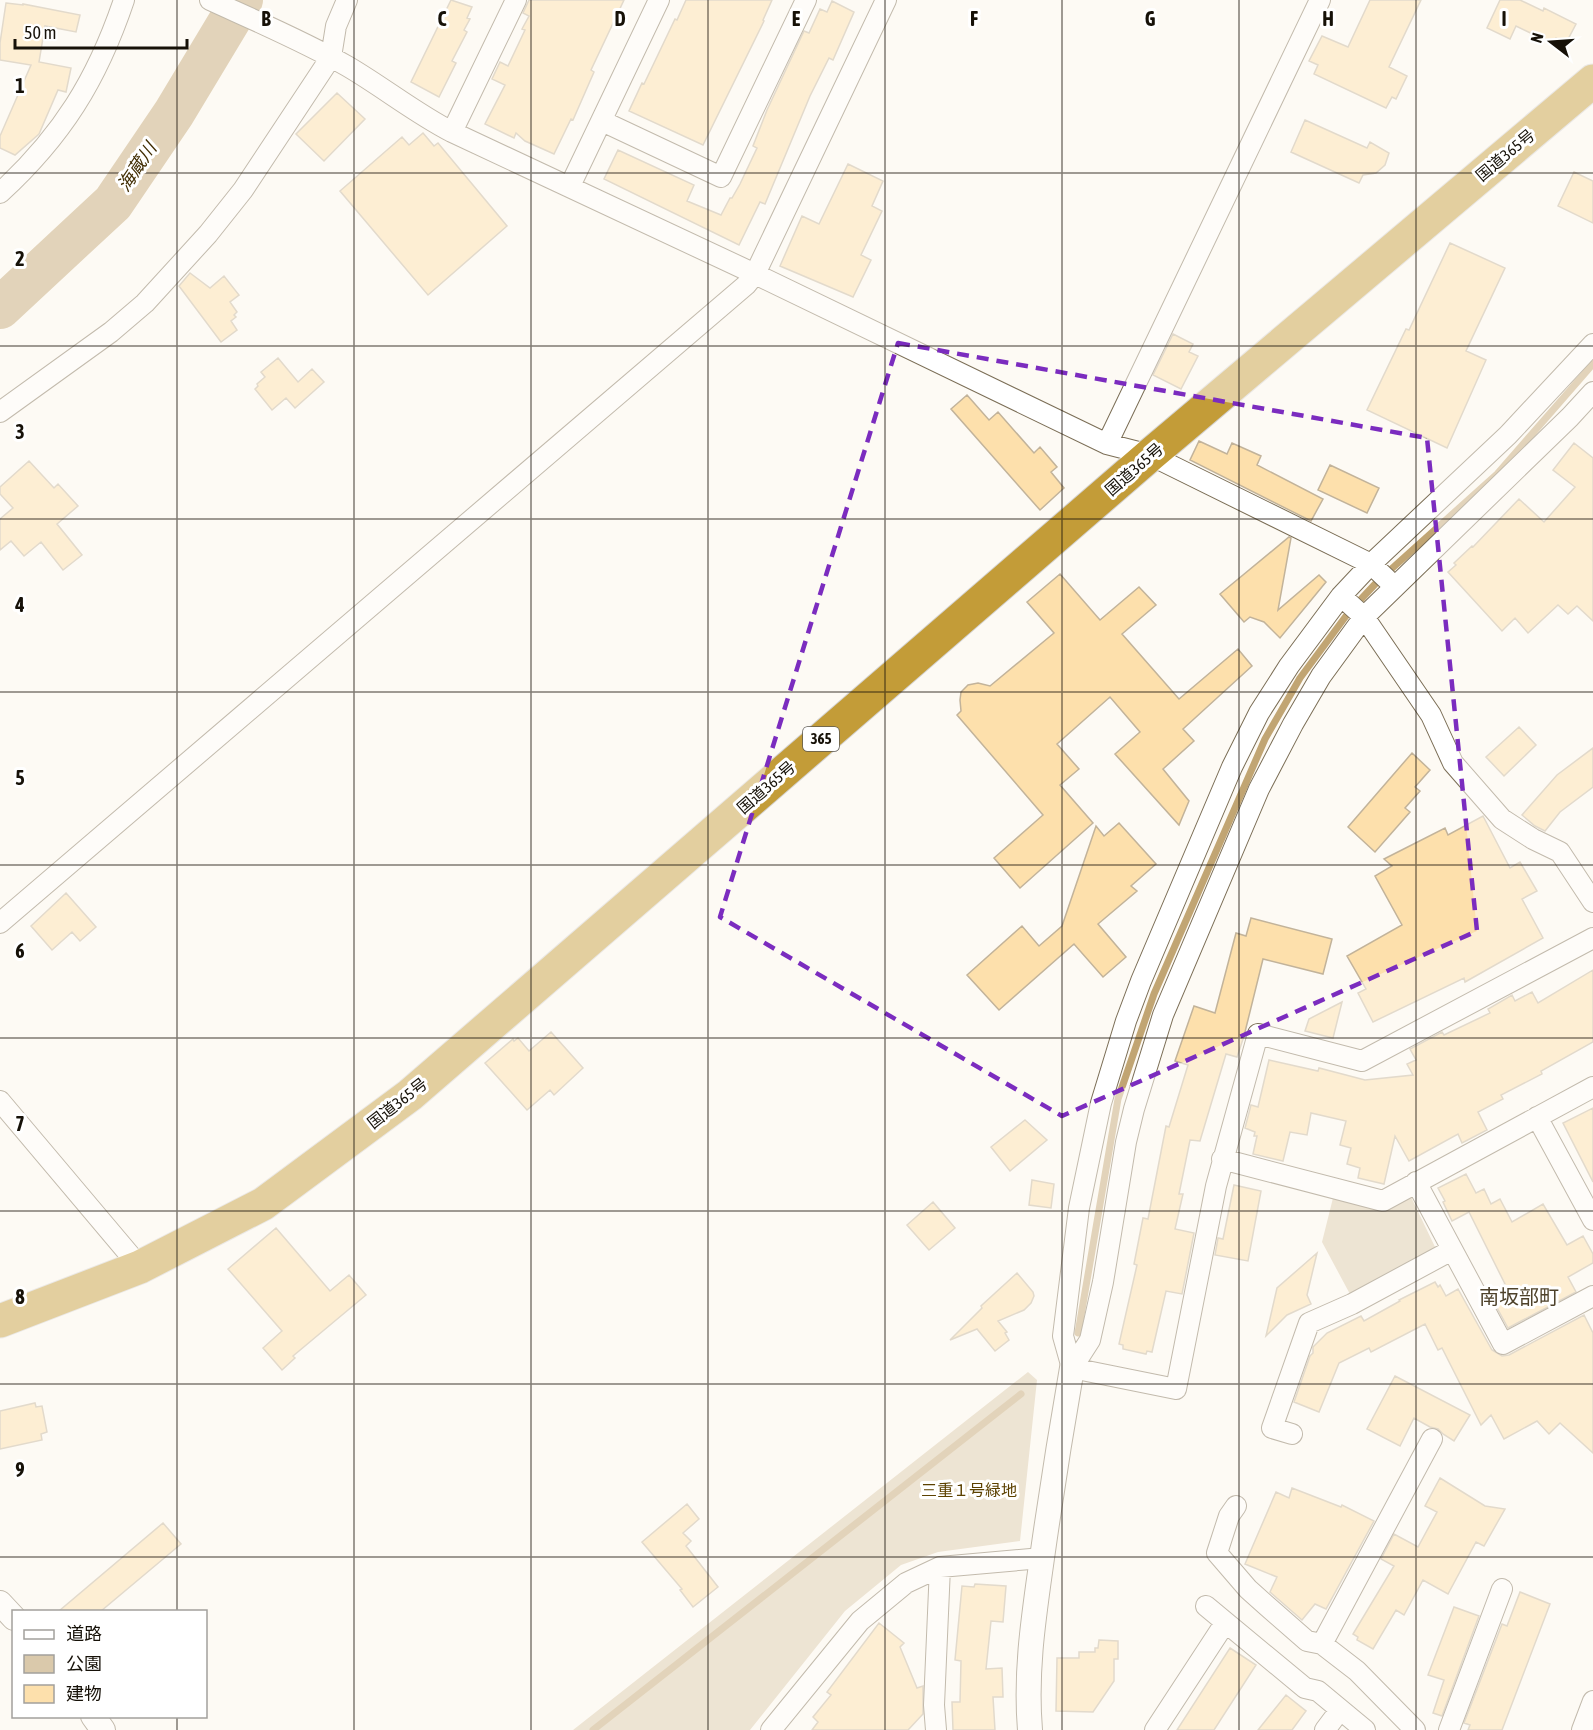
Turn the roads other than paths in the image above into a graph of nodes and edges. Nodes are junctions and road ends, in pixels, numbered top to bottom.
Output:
1 (124, 0) edge
2 (210, 0) edge
3 (346, 0) edge
4 (516, 0) edge
5 (659, 0) edge
6 (806, 0) edge
7 (886, 0) edge
8 (1320, 0) edge
9 (324, 53) junction
10 (1593, 81) edge
11 (602, 121) junction
12 (452, 132) junction
13 (570, 186) junction
14 (0, 193) edge
15 (755, 274) junction
16 (1593, 344) edge
17 (1593, 392) edge
18 (1545, 395) junction
19 (0, 412) edge
20 (1570, 417) junction
21 (1107, 444) junction
22 (1150, 455) junction
23 (1371, 564) junction
24 (1394, 586) junction
25 (1341, 596) junction
26 (1364, 617) junction
27 (1593, 902) edge
28 (0, 923) edge
29 (1593, 938) edge
30 (1593, 1087) edge
31 (0, 1101) edge
32 (1537, 1117) junction
33 (1222, 1159) junction
34 (1416, 1182) junction
35 (1593, 1220) edge
36 (1452, 1250) junction
37 (140, 1267) junction
38 (1593, 1296) edge
39 (0, 1321) edge
40 (1072, 1368) junction
41 (1292, 1434) dead end
42 (1432, 1439) dead end
43 (1236, 1506) dead end
44 (1042, 1558) junction
45 (940, 1567) junction
46 (1502, 1589) dead end
47 (0, 1603) edge
48 (1206, 1606) dead end
49 (12, 1617) edge
50 (12, 1619) edge
51 (1225, 1623) junction
52 (0, 1629) edge
53 (1322, 1644) junction
54 (1593, 1701) edge
55 (1340, 1710) junction
56 (771, 1730) edge
57 (936, 1730) edge
58 (1030, 1730) edge
59 (1155, 1730) edge
60 (1324, 1730) edge
61 (1365, 1730) edge
62 (1415, 1730) edge
63 (1449, 1730) edge
64 (1582, 1730) edge

1 - 14 street
2 - 9 street
3 - 9 street
4 - 12 street
5 - 11 street
6 - 11 street
7 - 15 street
8 - 21 street
9 - 12 street
9 - 19 street
10 - 22 highway, 国道365号 / 365
11 - 13 street
12 - 13 street
13 - 15 street
15 - 21 street
15 - 28 street
16 - 18 street
17 - 20 street
18 - 20 street
18 - 23 street
20 - 24 street
21 - 22 street
22 - 23 street
22 - 37 highway, 国道365号 / 365
23 - 24 street
23 - 25 street
24 - 26 street
25 - 26 street
25 - 40 street
26 - 27 street
26 - 40 street
29 - 33 street
30 - 32 street
31 - 37 street
32 - 34 street
32 - 35 street
33 - 34 street
33 - 40 street
34 - 36 street
36 - 38 street
36 - 41 street
37 - 39 highway, 国道365号 / 365
40 - 44 street
42 - 53 street
43 - 53 street
44 - 45 street
44 - 58 street
45 - 56 street
45 - 57 street
46 - 63 street
47 - 49 street
48 - 51 street
50 - 52 street
51 - 55 street
51 - 59 street
53 - 62 street
54 - 64 street
55 - 60 street
55 - 61 street

